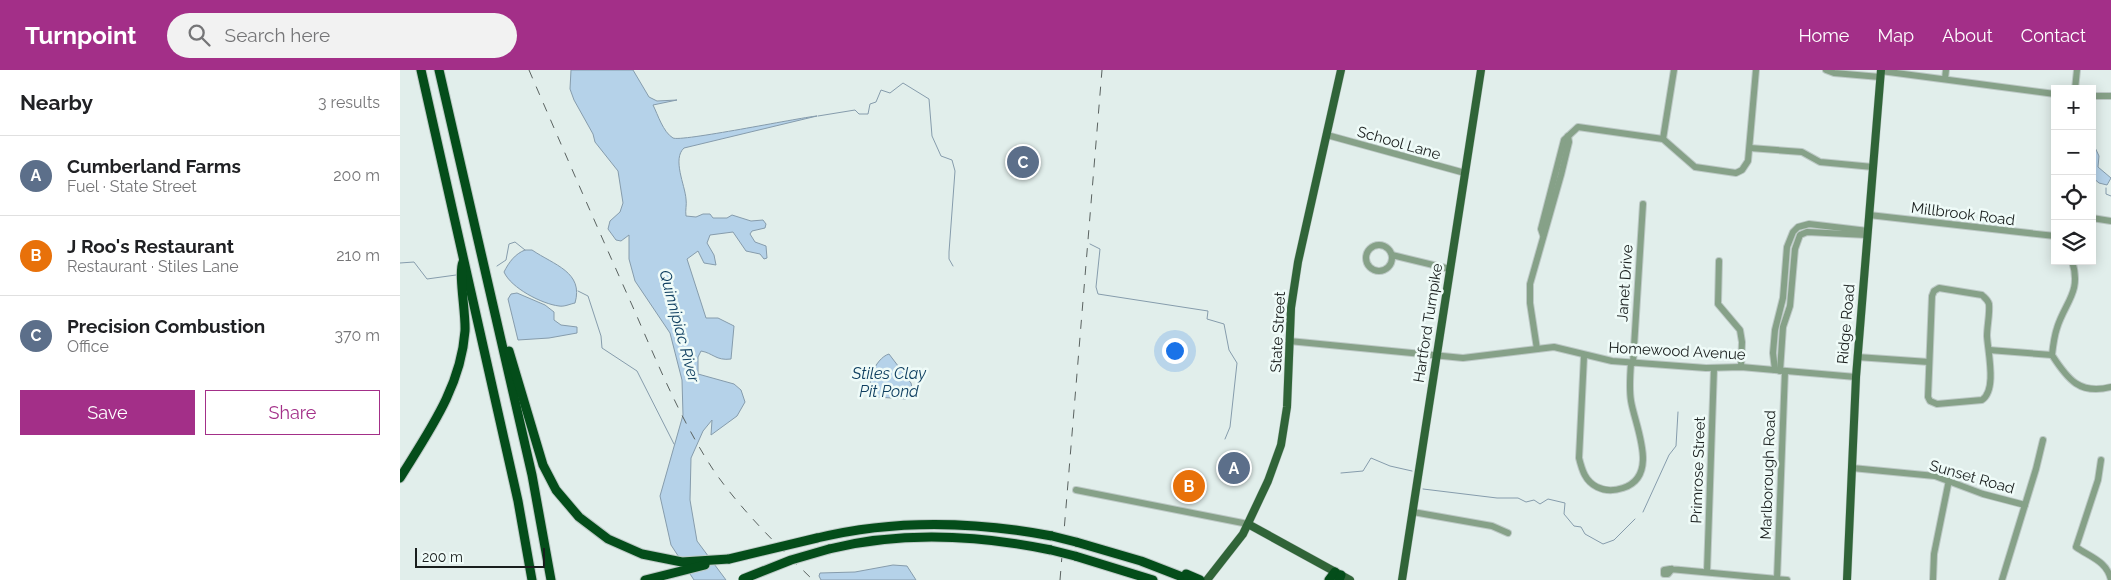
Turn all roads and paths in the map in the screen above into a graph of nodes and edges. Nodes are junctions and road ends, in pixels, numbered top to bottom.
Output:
1 (421, 70) edge
2 (439, 70) edge
3 (1341, 70) edge
4 (1481, 70) edge
5 (1674, 70) edge
6 (1756, 70) edge
7 (1826, 70) edge
8 (1946, 70) edge
9 (2077, 70) edge
10 (1881, 73) edge
11 (1946, 79) junction
12 (2075, 85) edge
13 (2051, 93) edge
14 (2096, 96) edge
15 (2111, 96) edge
16 (1327, 135) junction
17 (1663, 139) junction
18 (1750, 148) junction
19 (1873, 167) junction
20 (1465, 173) junction
21 (1643, 204) dead end
22 (1869, 215) junction
23 (2096, 219) edge
24 (2111, 221) edge
25 (1868, 233) junction
26 (2051, 236) edge
27 (1392, 255) junction
28 (464, 259) junction
29 (1719, 261) dead end
30 (2073, 265) edge
31 (1450, 269) junction
32 (500, 336) junction
33 (1289, 340) junction
34 (1537, 349) junction
35 (1989, 350) junction
36 (2052, 355) junction
37 (1436, 356) junction
38 (1584, 356) junction
39 (1858, 358) junction
40 (1929, 362) junction
41 (1632, 363) junction
42 (1741, 367) junction
43 (1714, 368) junction
44 (1780, 371) junction
45 (1856, 377) junction
46 (2111, 387) edge
47 (2043, 440) dead end
48 (2101, 460) dead end
49 (1852, 468) junction
50 (400, 478) edge
51 (1949, 480) junction
52 (1076, 490) dead end
53 (2025, 505) junction
54 (1412, 512) junction
55 (1248, 524) junction
56 (1508, 533) dead end
57 (729, 559) junction
58 (1672, 569) dead end
59 (1707, 572) junction
60 (2110, 572) edge
61 (1341, 577) edge
62 (1777, 579) edge
63 (532, 580) edge
64 (550, 580) edge
65 (645, 580) edge
66 (741, 580) edge
67 (1153, 580) edge
68 (1195, 580) edge
69 (1207, 580) edge
70 (1329, 580) edge
71 (1402, 580) edge
72 (1787, 580) edge
73 (1847, 580) edge
74 (1933, 580) edge
75 (2002, 580) edge
76 (2110, 580) edge

1 - 28 highway
2 - 32 highway
3 - 16 main road, State Street
4 - 20 main road, Hartford Turnpike
5 - 17 street
6 - 18 street
7 - 10 street
8 - 11 street
9 - 12 street
10 - 11 street
10 - 19 main road, Ridge Road
11 - 13 street
14 - 15 street
16 - 20 street, School Lane
16 - 33 main road, State Street
17 - 18 street
17 - 34 street
18 - 19 street
19 - 22 main road, Ridge Road
20 - 31 main road, Hartford Turnpike
21 - 41 street, Janet Drive
22 - 25 main road, Ridge Road
22 - 26 street, Millbrook Road
23 - 24 street
25 - 39 main road, Ridge Road
25 - 44 street, Marlborough Road
27 - 27 street
27 - 31 street
28 - 50 highway
28 - 63 highway
29 - 42 street
30 - 36 street
31 - 37 main road, Hartford Turnpike
32 - 57 highway
32 - 64 highway
33 - 37 street, Homewood Avenue
33 - 55 main road, State Street
34 - 37 street, Homewood Avenue
34 - 38 street, Homewood Avenue
35 - 36 street
35 - 40 street
35 - 40 street
36 - 46 street
37 - 54 main road, Hartford Turnpike
38 - 41 street, Homewood Avenue
38 - 41 street, Janet Drive
39 - 40 street
39 - 45 main road, Ridge Road
41 - 43 street, Homewood Avenue
42 - 43 street, Homewood Avenue
42 - 44 street, Homewood Avenue
43 - 59 street, Primrose Street
44 - 45 street, Homewood Avenue
44 - 62 street, Marlborough Road
45 - 49 main road, Ridge Road
47 - 53 street
48 - 60 street
49 - 51 street, Sunset Road
49 - 73 main road, Ridge Road
51 - 53 street, Sunset Road
51 - 74 street
52 - 55 street
53 - 75 street
54 - 56 street
54 - 71 main road, Hartford Turnpike
55 - 61 main road
55 - 69 main road, State Street
57 - 65 highway
57 - 68 highway, bridge
58 - 59 street
59 - 62 street
60 - 76 street
61 - 70 highway
62 - 72 street
66 - 67 highway, bridge

